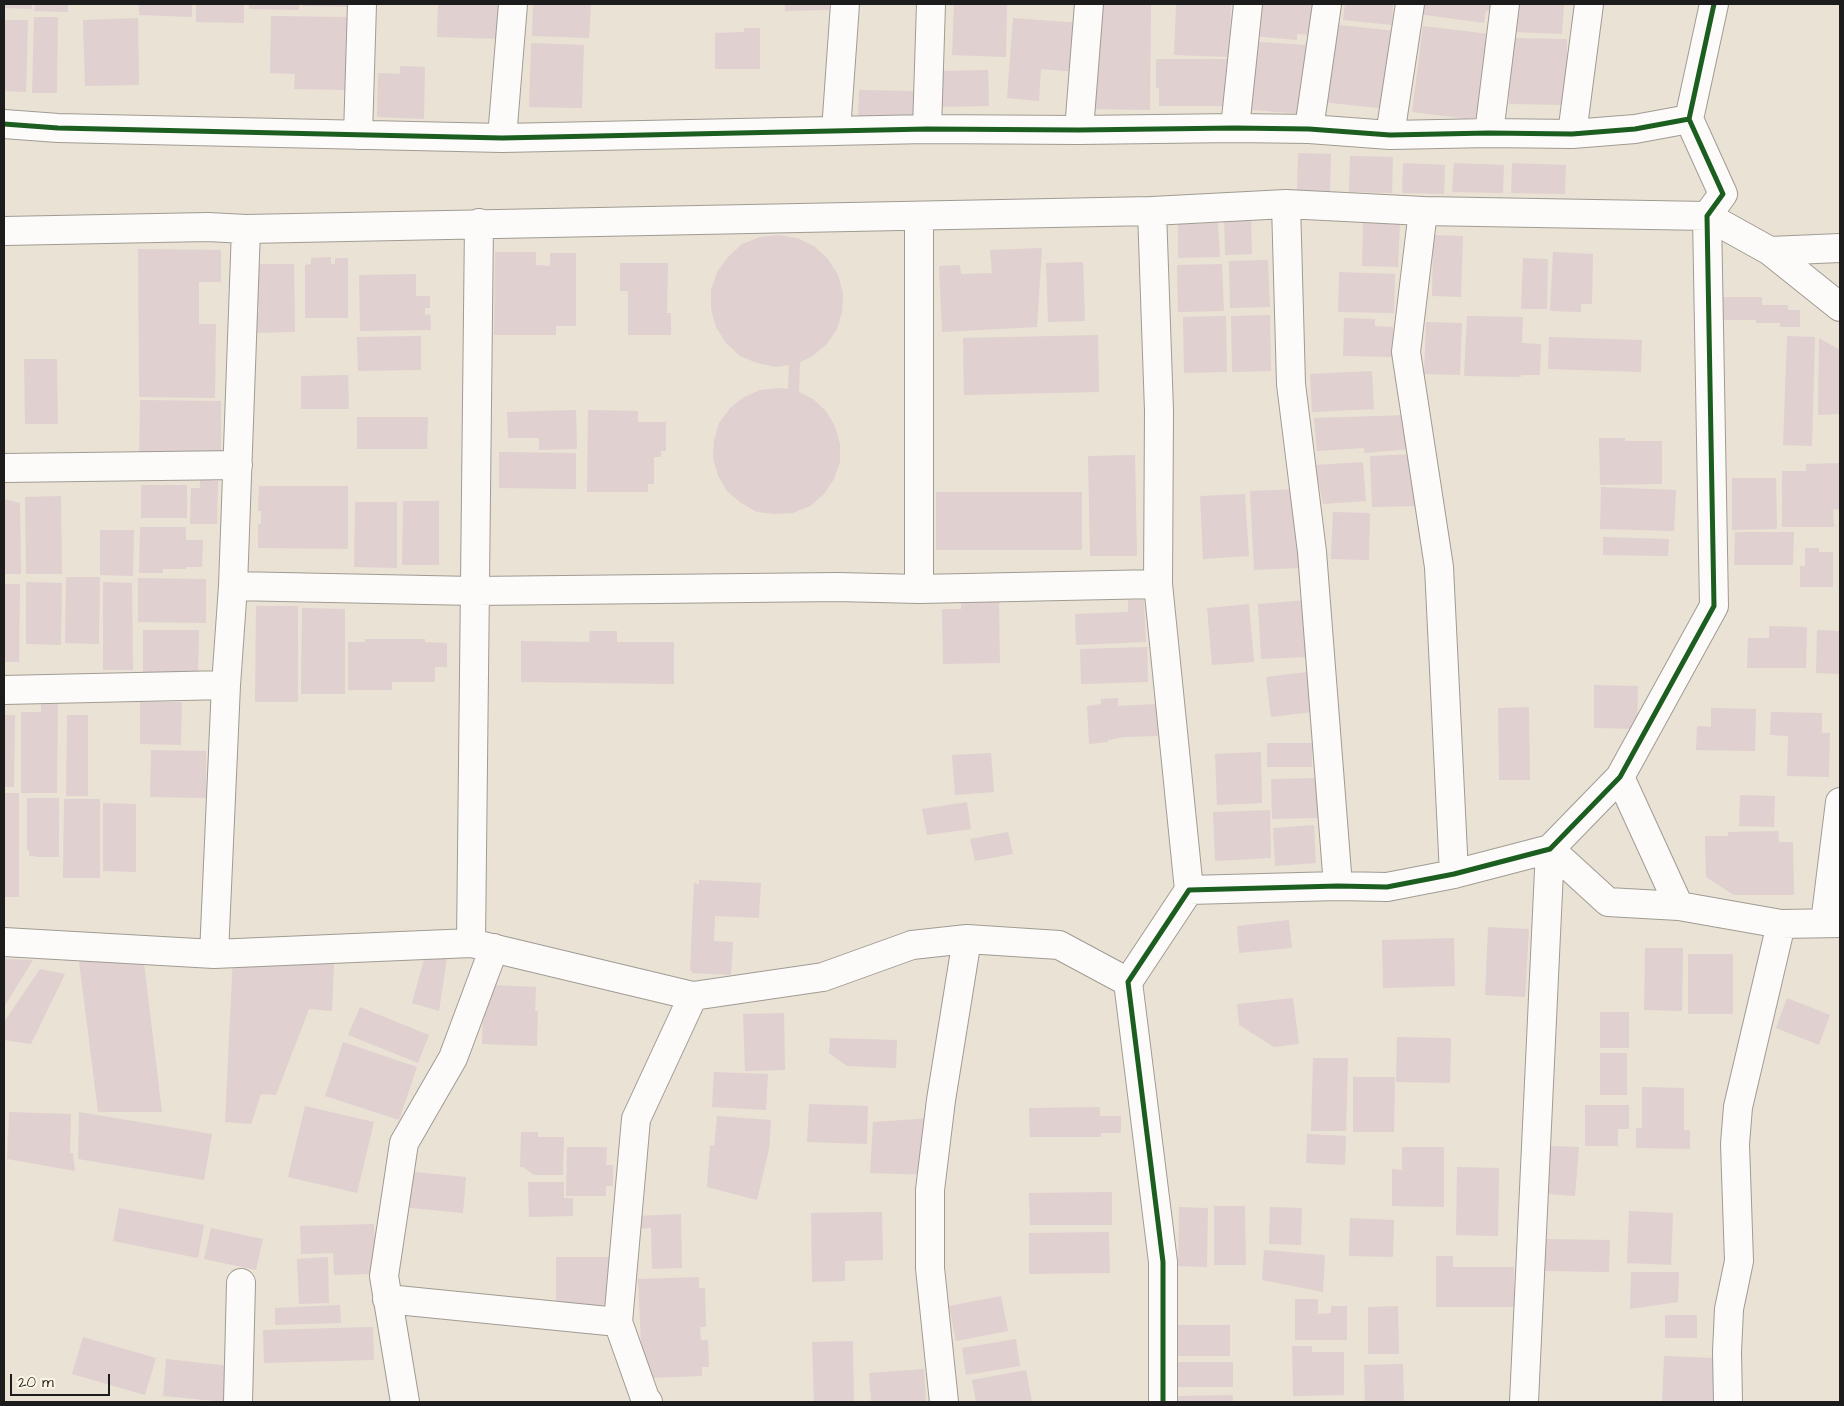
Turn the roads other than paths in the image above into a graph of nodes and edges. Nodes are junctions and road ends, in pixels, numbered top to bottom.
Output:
1 (362, 4) edge
2 (513, 4) edge
3 (845, 4) edge
4 (931, 4) edge
5 (1089, 4) edge
6 (1248, 4) edge
7 (1327, 4) edge
8 (1410, 4) edge
9 (1505, 4) edge
10 (1589, 4) edge
11 (1714, 4) edge
12 (1688, 119) junction
13 (4, 124) edge
14 (1235, 128) junction
15 (927, 129) junction
16 (1309, 129) junction
17 (1079, 130) junction
18 (836, 131) junction
19 (1490, 133) junction
20 (1572, 134) junction
21 (358, 135) junction
22 (1390, 135) junction
23 (502, 138) junction
24 (1286, 204) junction
25 (1152, 211) junction
26 (1423, 211) junction
27 (1707, 216) junction
28 (919, 217) junction
29 (479, 223) junction
30 (246, 229) junction
31 (4, 231) edge
32 (1840, 248) edge
33 (1770, 251) junction
34 (1840, 307) edge
35 (238, 466) junction
36 (4, 468) edge
37 (1158, 584) junction
38 (233, 586) junction
39 (919, 589) junction
40 (474, 590) junction
41 (226, 685) junction
42 (4, 690) edge
43 (1620, 777) junction
44 (1840, 802) edge
45 (1550, 849) junction
46 (1454, 874) junction
47 (1338, 886) junction
48 (1189, 890) junction
49 (1679, 906) junction
50 (1832, 923) edge
51 (1781, 924) junction
52 (967, 939) junction
53 (4, 942) edge
54 (482, 946) junction
55 (214, 954) junction
56 (1128, 982) junction
57 (693, 996) junction
58 (241, 1283) dead end
59 (387, 1299) junction
60 (618, 1322) junction
61 (238, 1402) edge
62 (405, 1402) edge
63 (648, 1402) edge
64 (944, 1402) edge
65 (1163, 1402) edge
66 (1524, 1402) edge
67 (1728, 1402) edge

1 - 21 street
2 - 23 street
3 - 18 street
4 - 15 street
5 - 17 street
6 - 14 street
7 - 16 street
8 - 22 street
9 - 19 street
10 - 20 street
11 - 12 street
12 - 20 street
12 - 27 street
13 - 21 street
14 - 16 street
14 - 17 street
15 - 17 street
15 - 18 street
16 - 22 street
18 - 23 street
19 - 20 street
19 - 22 street
21 - 23 street
24 - 25 street
24 - 26 street
24 - 47 street
25 - 28 street
25 - 37 street
26 - 27 street
26 - 46 street
27 - 33 street
27 - 43 street
28 - 29 street
28 - 39 street
29 - 30 street
29 - 40 street
30 - 31 street
30 - 35 street
32 - 33 street
33 - 34 street
35 - 36 street
35 - 38 street
37 - 39 street
37 - 48 street
38 - 40 street
38 - 41 street
39 - 40 street
40 - 54 street
41 - 42 street
41 - 55 street
43 - 45 street
43 - 49 street
44 - 50 street
45 - 46 street
45 - 49 street
45 - 66 street
46 - 47 street
47 - 48 street
48 - 56 street
49 - 51 street
50 - 51 street
51 - 67 street
52 - 56 street
52 - 57 street
52 - 64 street
53 - 55 street
54 - 55 street
54 - 57 street
54 - 59 street
56 - 65 street
57 - 60 street
58 - 61 street
59 - 60 street
59 - 62 street
60 - 63 street

